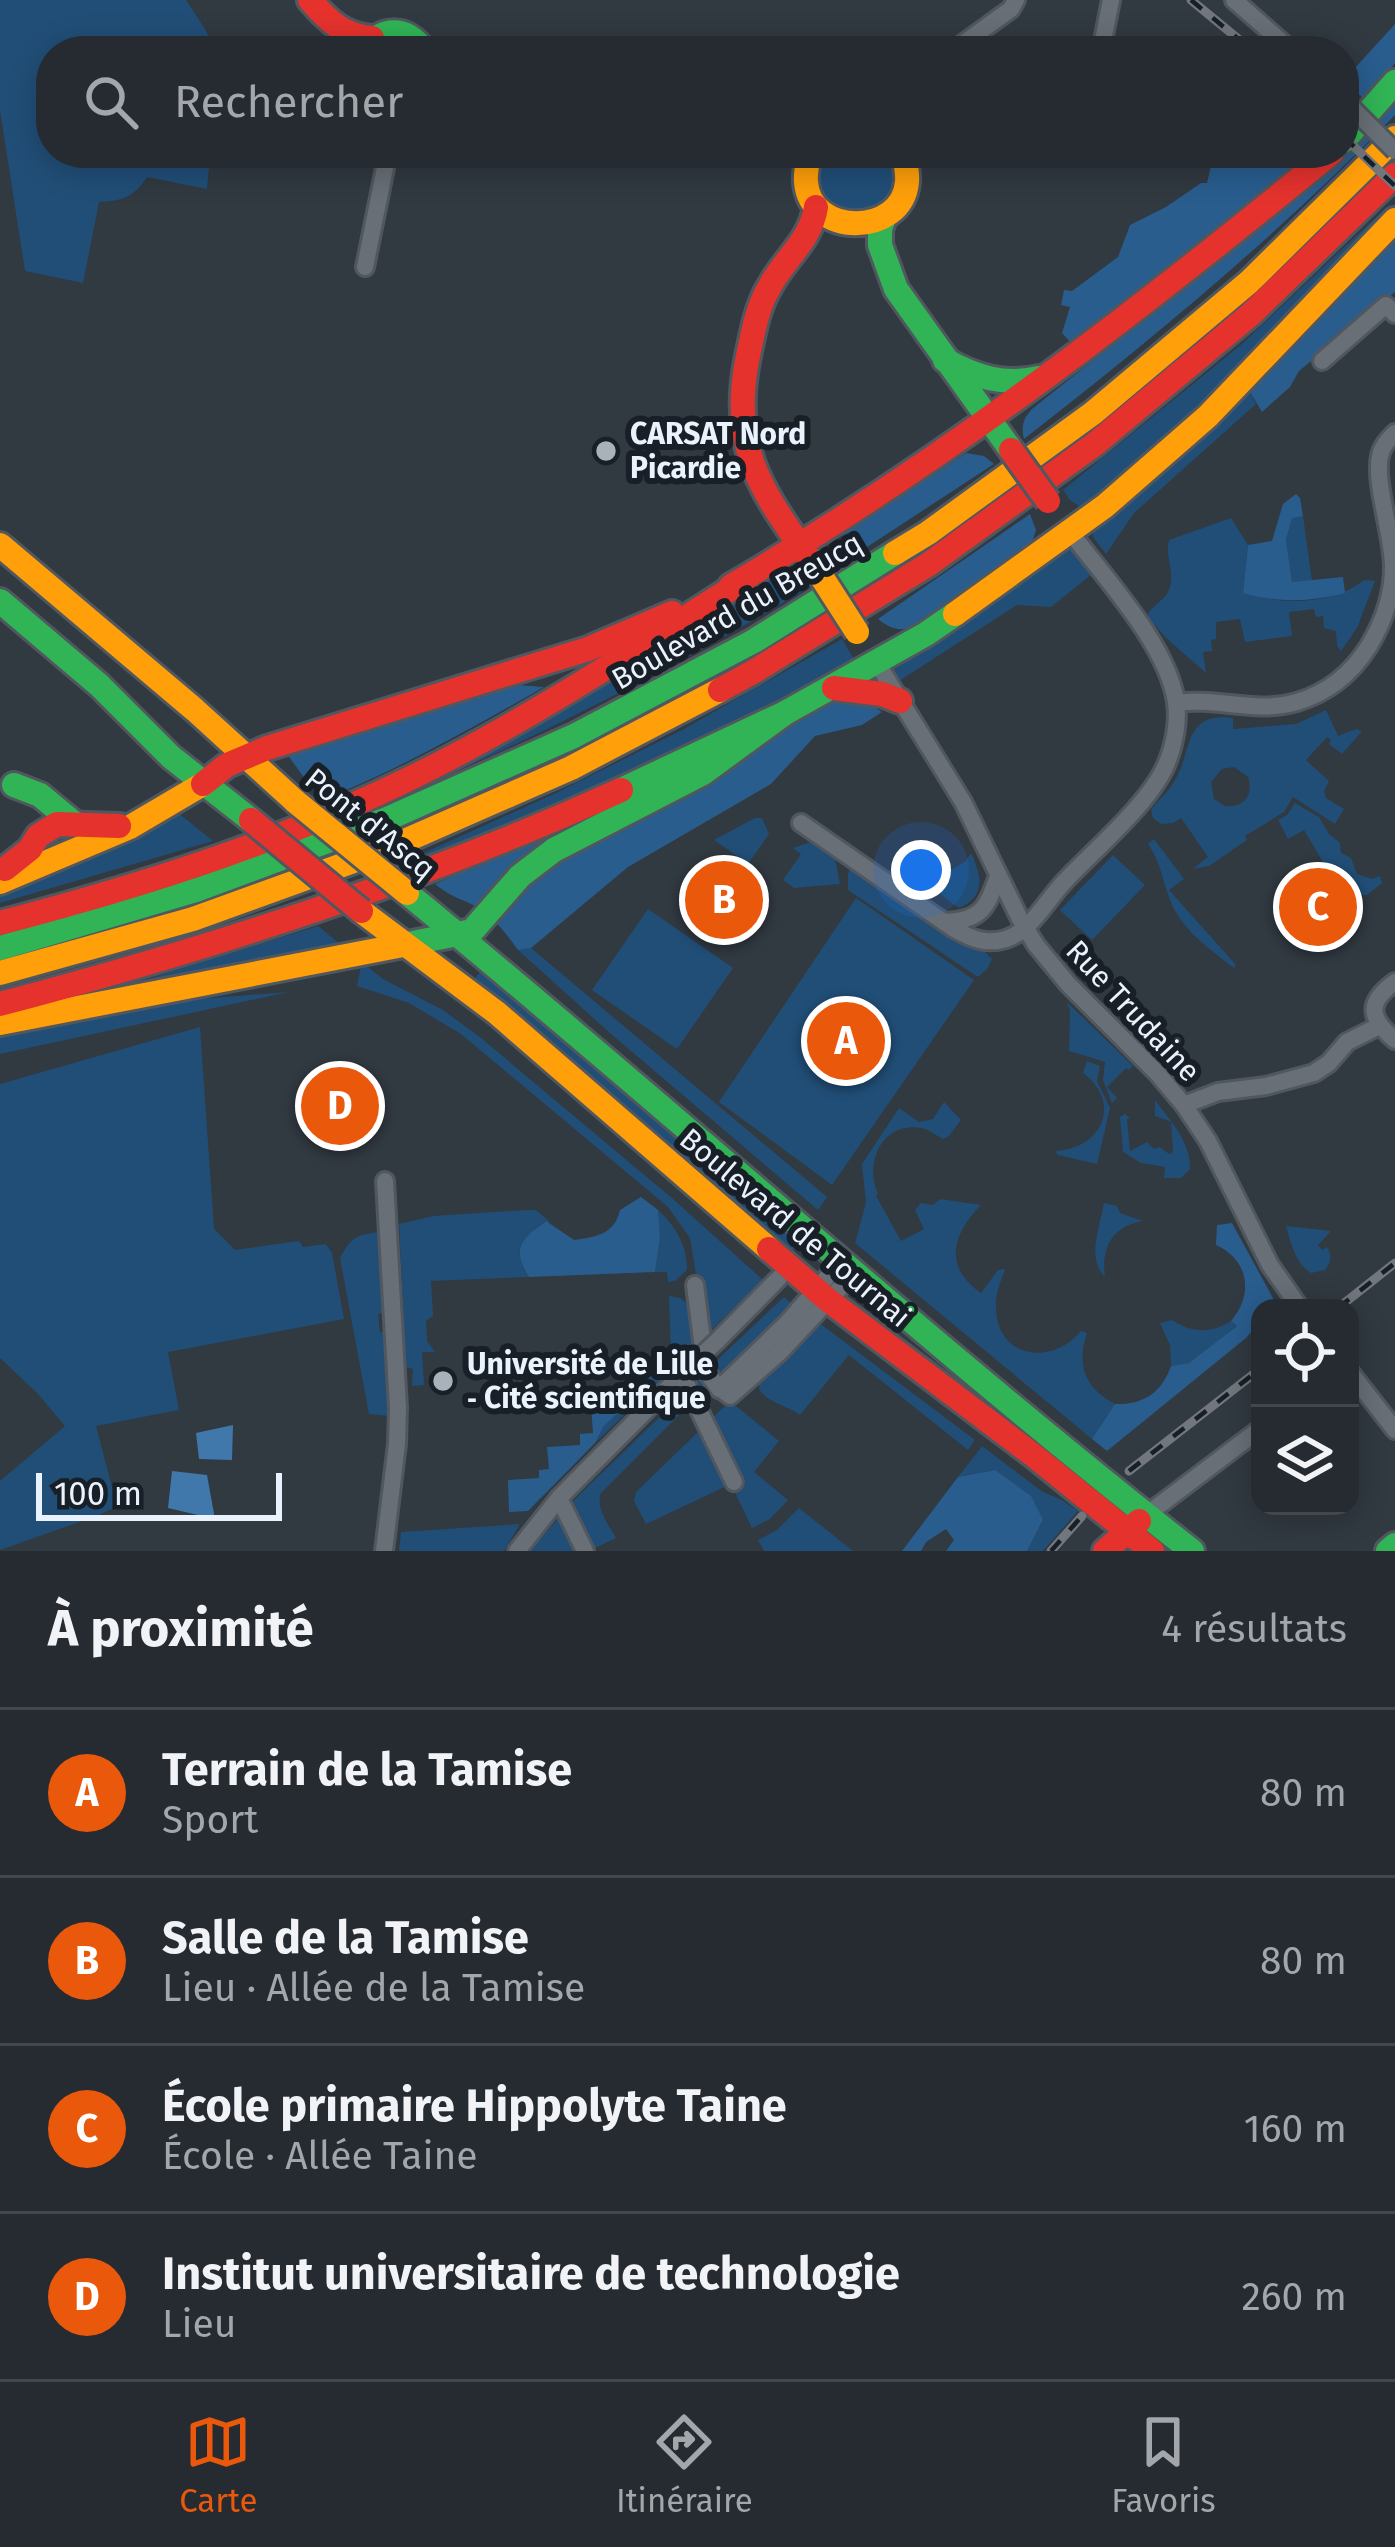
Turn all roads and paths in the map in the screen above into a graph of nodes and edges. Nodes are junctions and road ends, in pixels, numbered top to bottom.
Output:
1 (309, 0) edge
2 (1016, 0) edge
3 (1112, 0) edge
4 (1234, 0) edge
5 (332, 36) edge
6 (350, 36) edge
7 (378, 36) edge
8 (412, 36) edge
9 (974, 36) edge
10 (1104, 36) edge
11 (1275, 36) edge
12 (1395, 82) edge
13 (1359, 116) edge
14 (1359, 123) edge
15 (1395, 138) edge
16 (1395, 151) edge
17 (385, 168) edge
18 (807, 168) edge
19 (908, 168) edge
20 (1312, 168) edge
21 (1395, 175) edge
22 (816, 207) junction
23 (884, 218) junction
24 (1395, 220) edge
25 (365, 267) dead end
26 (1395, 314) edge
27 (945, 360) junction
28 (1322, 361) dead end
29 (1053, 373) junction
30 (988, 418) junction
31 (1395, 433) edge
32 (1070, 533) junction
33 (0, 545) edge
34 (801, 545) junction
35 (743, 581) junction
36 (0, 601) edge
37 (877, 663) junction
38 (832, 688) junction
39 (900, 701) junction
40 (1176, 703) junction
41 (785, 713) junction
42 (245, 756) junction
43 (203, 784) junction
44 (801, 823) dead end
45 (75, 824) junction
46 (130, 825) junction
47 (38, 836) junction
48 (998, 876) junction
49 (0, 877) edge
50 (1038, 911) junction
51 (0, 922) edge
52 (944, 922) junction
53 (1025, 927) junction
54 (460, 935) junction
55 (404, 945) junction
56 (0, 948) edge
57 (0, 974) edge
58 (1395, 982) edge
59 (0, 1004) edge
60 (0, 1023) edge
61 (1378, 1026) junction
62 (1395, 1040) edge
63 (1184, 1105) junction
64 (385, 1181) dead end
65 (846, 1268) junction
66 (779, 1278) dead end
67 (695, 1285) dead end
68 (822, 1295) junction
69 (1294, 1299) edge
70 (686, 1377) junction
71 (1359, 1384) edge
72 (1395, 1430) edge
73 (1251, 1436) edge
74 (734, 1482) dead end
75 (562, 1504) junction
76 (1136, 1523) junction
77 (384, 1551) edge
78 (517, 1551) edge
79 (584, 1551) edge
80 (1105, 1551) edge
81 (1152, 1551) edge
82 (1192, 1551) edge

1 - 5 main road
1 - 6 main road
2 - 9 street
3 - 10 street
4 - 11 street
7 - 8 main road
12 - 14 main road
13 - 16 street, bridge
15 - 56 main road, Boulevard du Breucq
17 - 25 street
18 - 22 main road
19 - 23 main road
20 - 29 main road
21 - 57 main road, Boulevard du Breucq
22 - 23 main road
22 - 34 main road
23 - 27 main road
24 - 32 main road
26 - 28 street
27 - 29 main road
27 - 30 main road
29 - 30 main road
30 - 32 main road, bridge
30 - 34 main road
31 - 40 street
32 - 37 main road
32 - 40 street
33 - 42 main road
34 - 35 main road
34 - 37 main road, bridge
35 - 42 main road
35 - 51 main road
36 - 43 main road
37 - 38 main road
37 - 39 street, Rue Trudaine
38 - 39 main road
38 - 41 main road
39 - 48 street, Rue Trudaine
40 - 50 street
41 - 54 main road
41 - 59 main road
42 - 43 main road
42 - 54 main road, Pont d'Ascq, bridge
43 - 46 main road
43 - 55 main road, bridge
44 - 52 street
45 - 46 main road
45 - 47 main road
45 - 47 main road
46 - 49 main road
47 - 49 main road
48 - 50 street, Rue Trudaine
48 - 52 street
48 - 53 street, Rue Trudaine
50 - 53 street
52 - 53 street
53 - 63 street, Rue Trudaine
54 - 55 main road
54 - 65 main road, Boulevard de Tournai
55 - 60 main road
55 - 68 main road, Boulevard de Tournai
58 - 61 street
61 - 62 street
61 - 63 street
63 - 69 street, Rue Trudaine
64 - 77 street
65 - 68 street
65 - 76 main road, Boulevard de Tournai
66 - 70 street, bridge
67 - 68 street
68 - 76 main road, Boulevard de Tournai
70 - 74 street
70 - 75 street
71 - 72 street
73 - 76 street
75 - 78 street
75 - 79 street
76 - 80 main road
76 - 81 main road, Boulevard de Tournai
76 - 82 main road, Boulevard de Tournai

